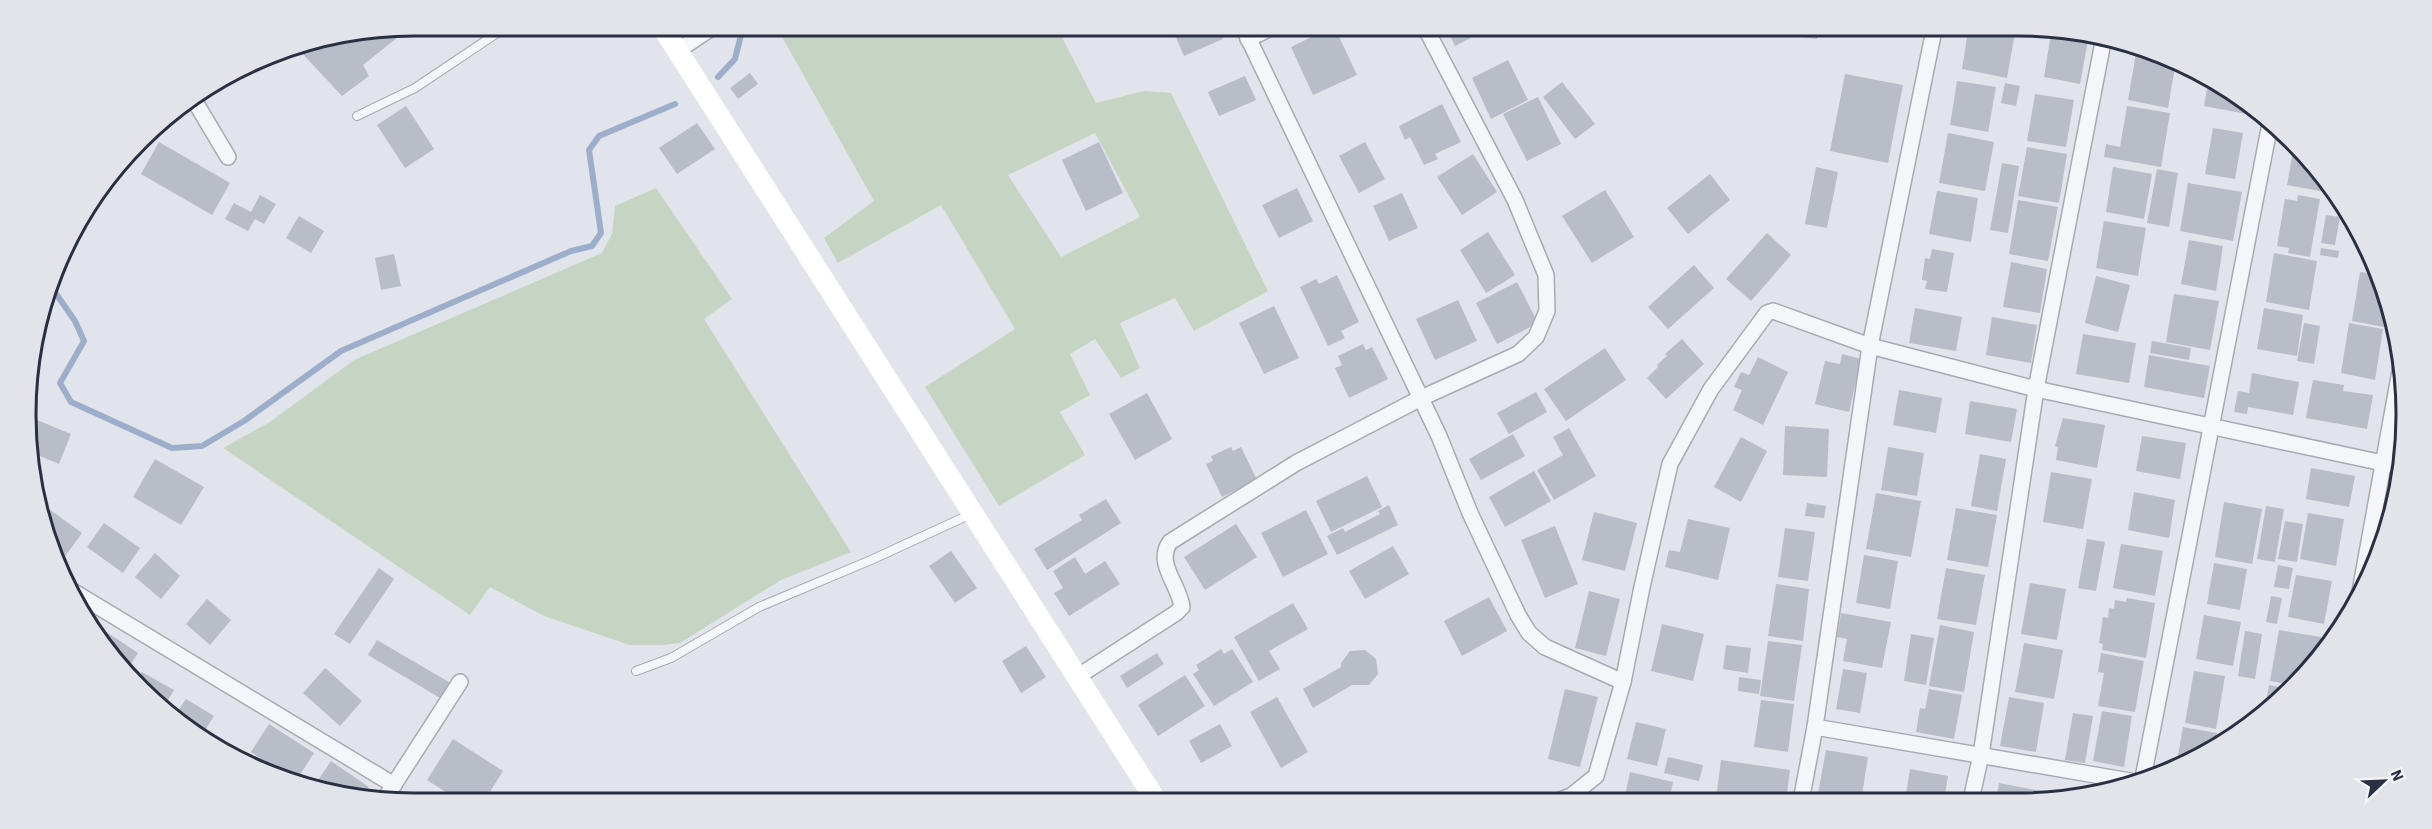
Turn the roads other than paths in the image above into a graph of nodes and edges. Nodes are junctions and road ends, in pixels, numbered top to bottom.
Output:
1 (494, 36) edge
2 (667, 36) edge
3 (700, 36) edge
4 (1247, 36) edge
5 (1429, 36) edge
6 (1933, 36) edge
7 (2102, 46) edge
8 (677, 51) junction
9 (197, 105) edge
10 (357, 116) dead end
11 (2269, 131) edge
12 (228, 157) dead end
13 (1870, 346) junction
14 (2036, 389) junction
15 (1419, 399) junction
16 (2396, 419) edge
17 (2211, 426) junction
18 (2391, 465) edge
19 (971, 514) junction
20 (2370, 551) edge
21 (84, 598) edge
22 (636, 671) dead end
23 (1077, 677) junction
24 (460, 682) dead end
25 (1623, 682) junction
26 (1815, 727) junction
27 (1981, 755) junction
28 (2144, 771) edge
29 (2118, 779) edge
30 (394, 785) junction
31 (389, 792) edge
32 (1151, 793) edge
33 (1575, 793) edge
34 (1803, 793) edge
35 (1973, 793) edge

1 - 10 lane
2 - 8 main road
3 - 8 street
4 - 15 street
5 - 15 street
6 - 13 street
7 - 14 street
8 - 19 main road
9 - 12 street
11 - 17 street
13 - 14 street
13 - 25 street
13 - 26 street
14 - 17 street
14 - 27 street
15 - 23 street
15 - 25 street
16 - 18 street
17 - 18 street
17 - 28 street
18 - 20 street
19 - 22 lane
19 - 23 main road
21 - 30 street
23 - 32 main road
24 - 30 street
25 - 33 street
26 - 27 street
26 - 34 street
27 - 29 street
27 - 35 street
30 - 31 street

